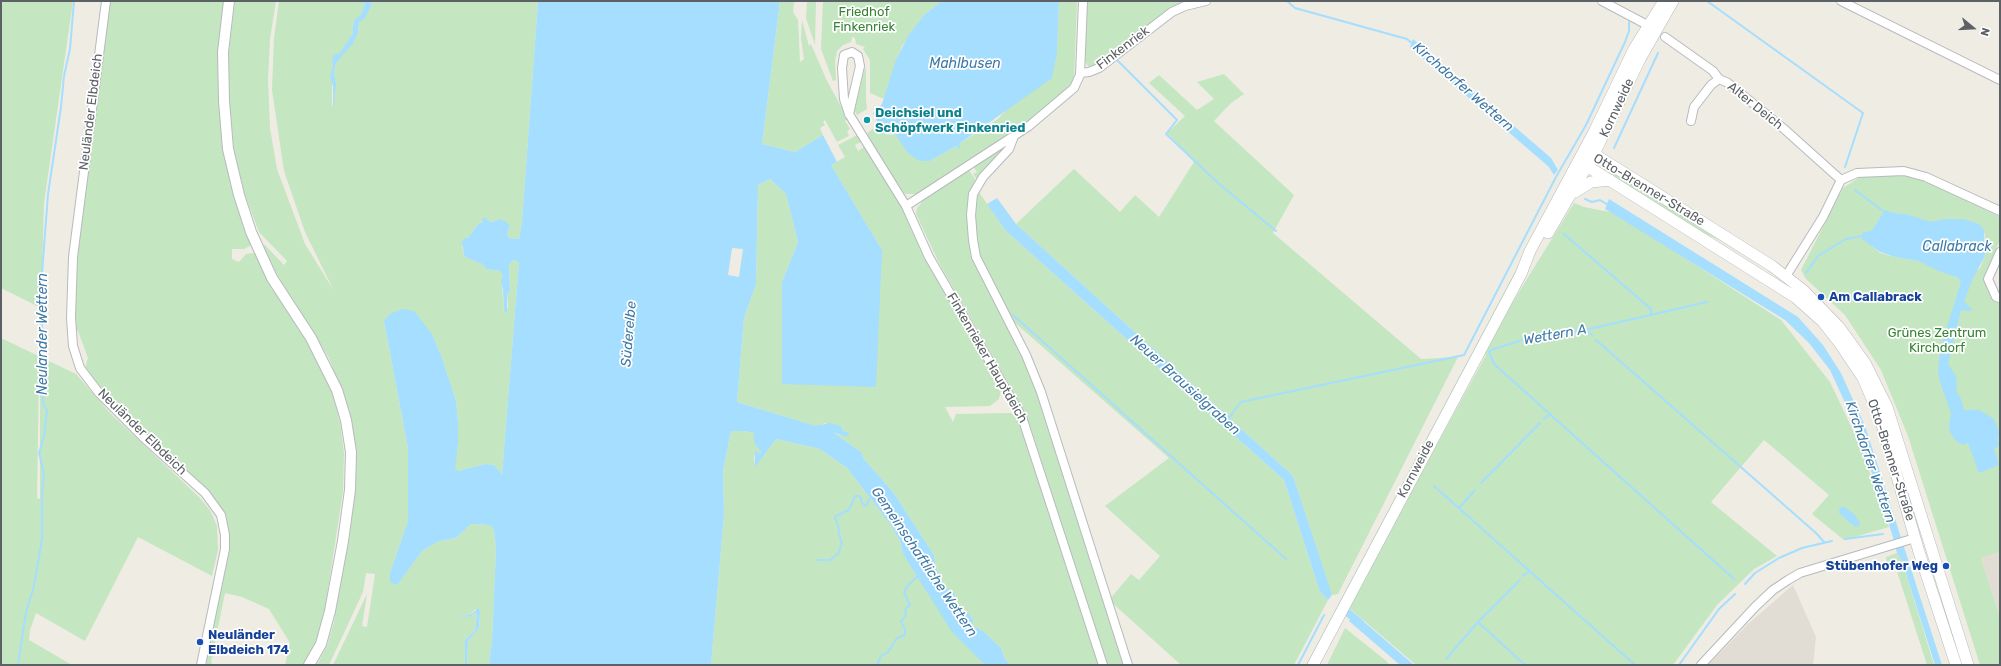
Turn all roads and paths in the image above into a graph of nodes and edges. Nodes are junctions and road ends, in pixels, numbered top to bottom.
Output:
1 (106, 1) edge
2 (229, 1) edge
3 (1083, 1) edge
4 (1206, 1) edge
5 (1602, 1) edge
6 (1664, 1) edge
7 (1672, 1) edge
8 (1841, 1) edge
9 (1652, 27) junction
10 (1665, 37) dead end
11 (1080, 73) junction
12 (1719, 79) junction
13 (2000, 80) edge
14 (849, 114) junction
15 (1691, 121) dead end
16 (1014, 136) junction
17 (1594, 154) junction
18 (1582, 155) junction
19 (1587, 166) junction
20 (1610, 180) junction
21 (1841, 180) junction
22 (1568, 198) junction
23 (906, 206) junction
24 (2000, 211) edge
25 (2000, 252) edge
26 (1521, 274) junction
27 (1786, 276) junction
28 (1780, 286) junction
29 (2000, 298) edge
30 (1927, 533) junction
31 (1911, 539) junction
32 (201, 665) edge
33 (309, 665) edge
34 (1104, 665) edge
35 (1128, 665) edge
36 (1313, 665) edge
37 (1701, 665) edge
38 (1956, 665) edge
39 (1968, 665) edge

1 - 32 street, Neuländer Elbdeich
2 - 33 street
3 - 11 street
4 - 11 street, Finkenriek
5 - 9 street
6 - 9 main road, Kornweide
7 - 9 main road, Kornweide
8 - 13 street
9 - 17 main road, Kornweide
9 - 18 main road, Kornweide
10 - 12 street, Alter Deich
11 - 16 street, Finkenriek
12 - 15 street
12 - 21 street, Alter Deich
14 - 14 street, Finkenrieker Hauptdeich
14 - 23 street, Finkenrieker Hauptdeich
16 - 23 street, Finkenriek
16 - 35 street, Finkenrieker Hauptdeich
17 - 18 main road, Otto-Brenner-Straße
17 - 19 main road, Kornweide
17 - 27 main road, Otto-Brenner-Straße
18 - 19 main road, Otto-Brenner-Straße
18 - 26 main road, Kornweide
19 - 20 main road, Otto-Brenner-Straße
19 - 22 main road, Kornweide
20 - 22 main road
20 - 28 main road, Otto-Brenner-Straße
21 - 24 street
21 - 27 street
22 - 26 main road, Kornweide
23 - 34 street, Finkenrieker Hauptdeich
25 - 29 street
26 - 36 main road, Kornweide
27 - 28 main road
27 - 30 main road, Otto-Brenner-Straße
28 - 31 main road, Otto-Brenner-Straße
30 - 31 main road
30 - 39 main road, Otto-Brenner-Straße
31 - 37 street
31 - 38 main road, Otto-Brenner-Straße

